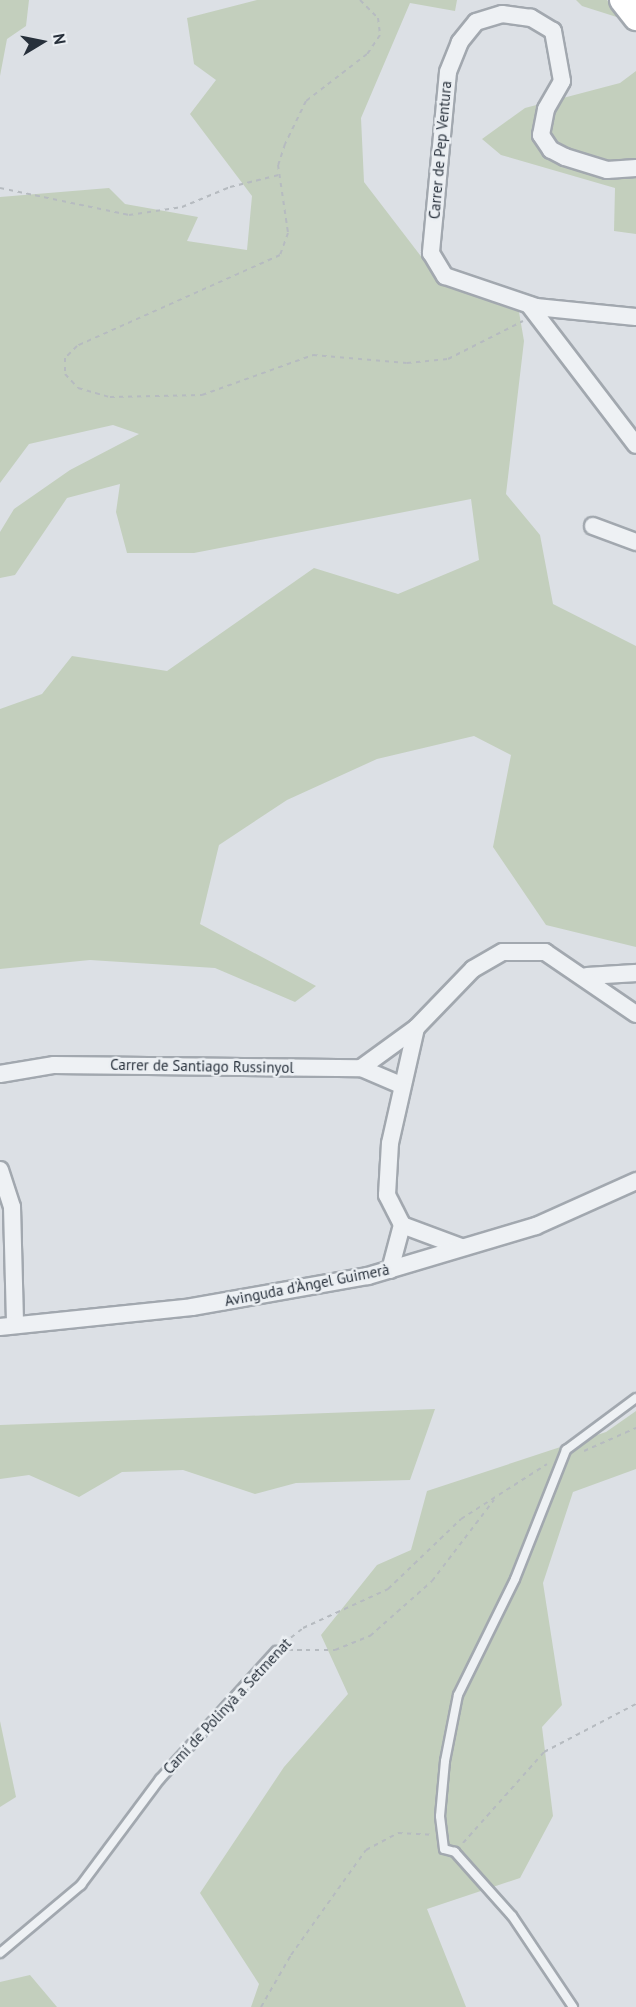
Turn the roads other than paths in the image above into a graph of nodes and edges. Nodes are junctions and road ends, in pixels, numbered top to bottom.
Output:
1 (622, 0) edge
2 (636, 18) edge
3 (636, 168) edge
4 (533, 310) junction
5 (636, 317) edge
6 (636, 445) edge
7 (592, 526) dead end
8 (636, 543) edge
9 (636, 973) edge
10 (587, 976) junction
11 (636, 1014) edge
12 (416, 1028) junction
13 (361, 1068) junction
14 (0, 1074) edge
15 (401, 1085) junction
16 (0, 1170) edge
17 (636, 1181) edge
18 (402, 1225) junction
19 (461, 1247) junction
20 (390, 1270) junction
21 (7, 1326) edge
22 (636, 1398) edge
23 (276, 1651) road end
24 (0, 1953) edge
25 (573, 2007) edge

1 - 2 main road
3 - 4 street, Carrer de Pep Ventura
4 - 5 street
4 - 6 street
7 - 8 street
9 - 10 street
10 - 11 street
10 - 12 street
12 - 13 street
12 - 15 street
13 - 14 street, Carrer de Santiago Russinyol
13 - 15 street, Carrer de Santiago Russinyol
15 - 18 street
16 - 21 street
17 - 19 street, Avinguda d'Àngel Guimerà
18 - 19 street
18 - 20 street
19 - 20 street, Avinguda d'Àngel Guimerà
20 - 21 street, Avinguda d'Àngel Guimerà
22 - 25 lane
23 - 24 lane, Camí de Polinyà a Setmenat

